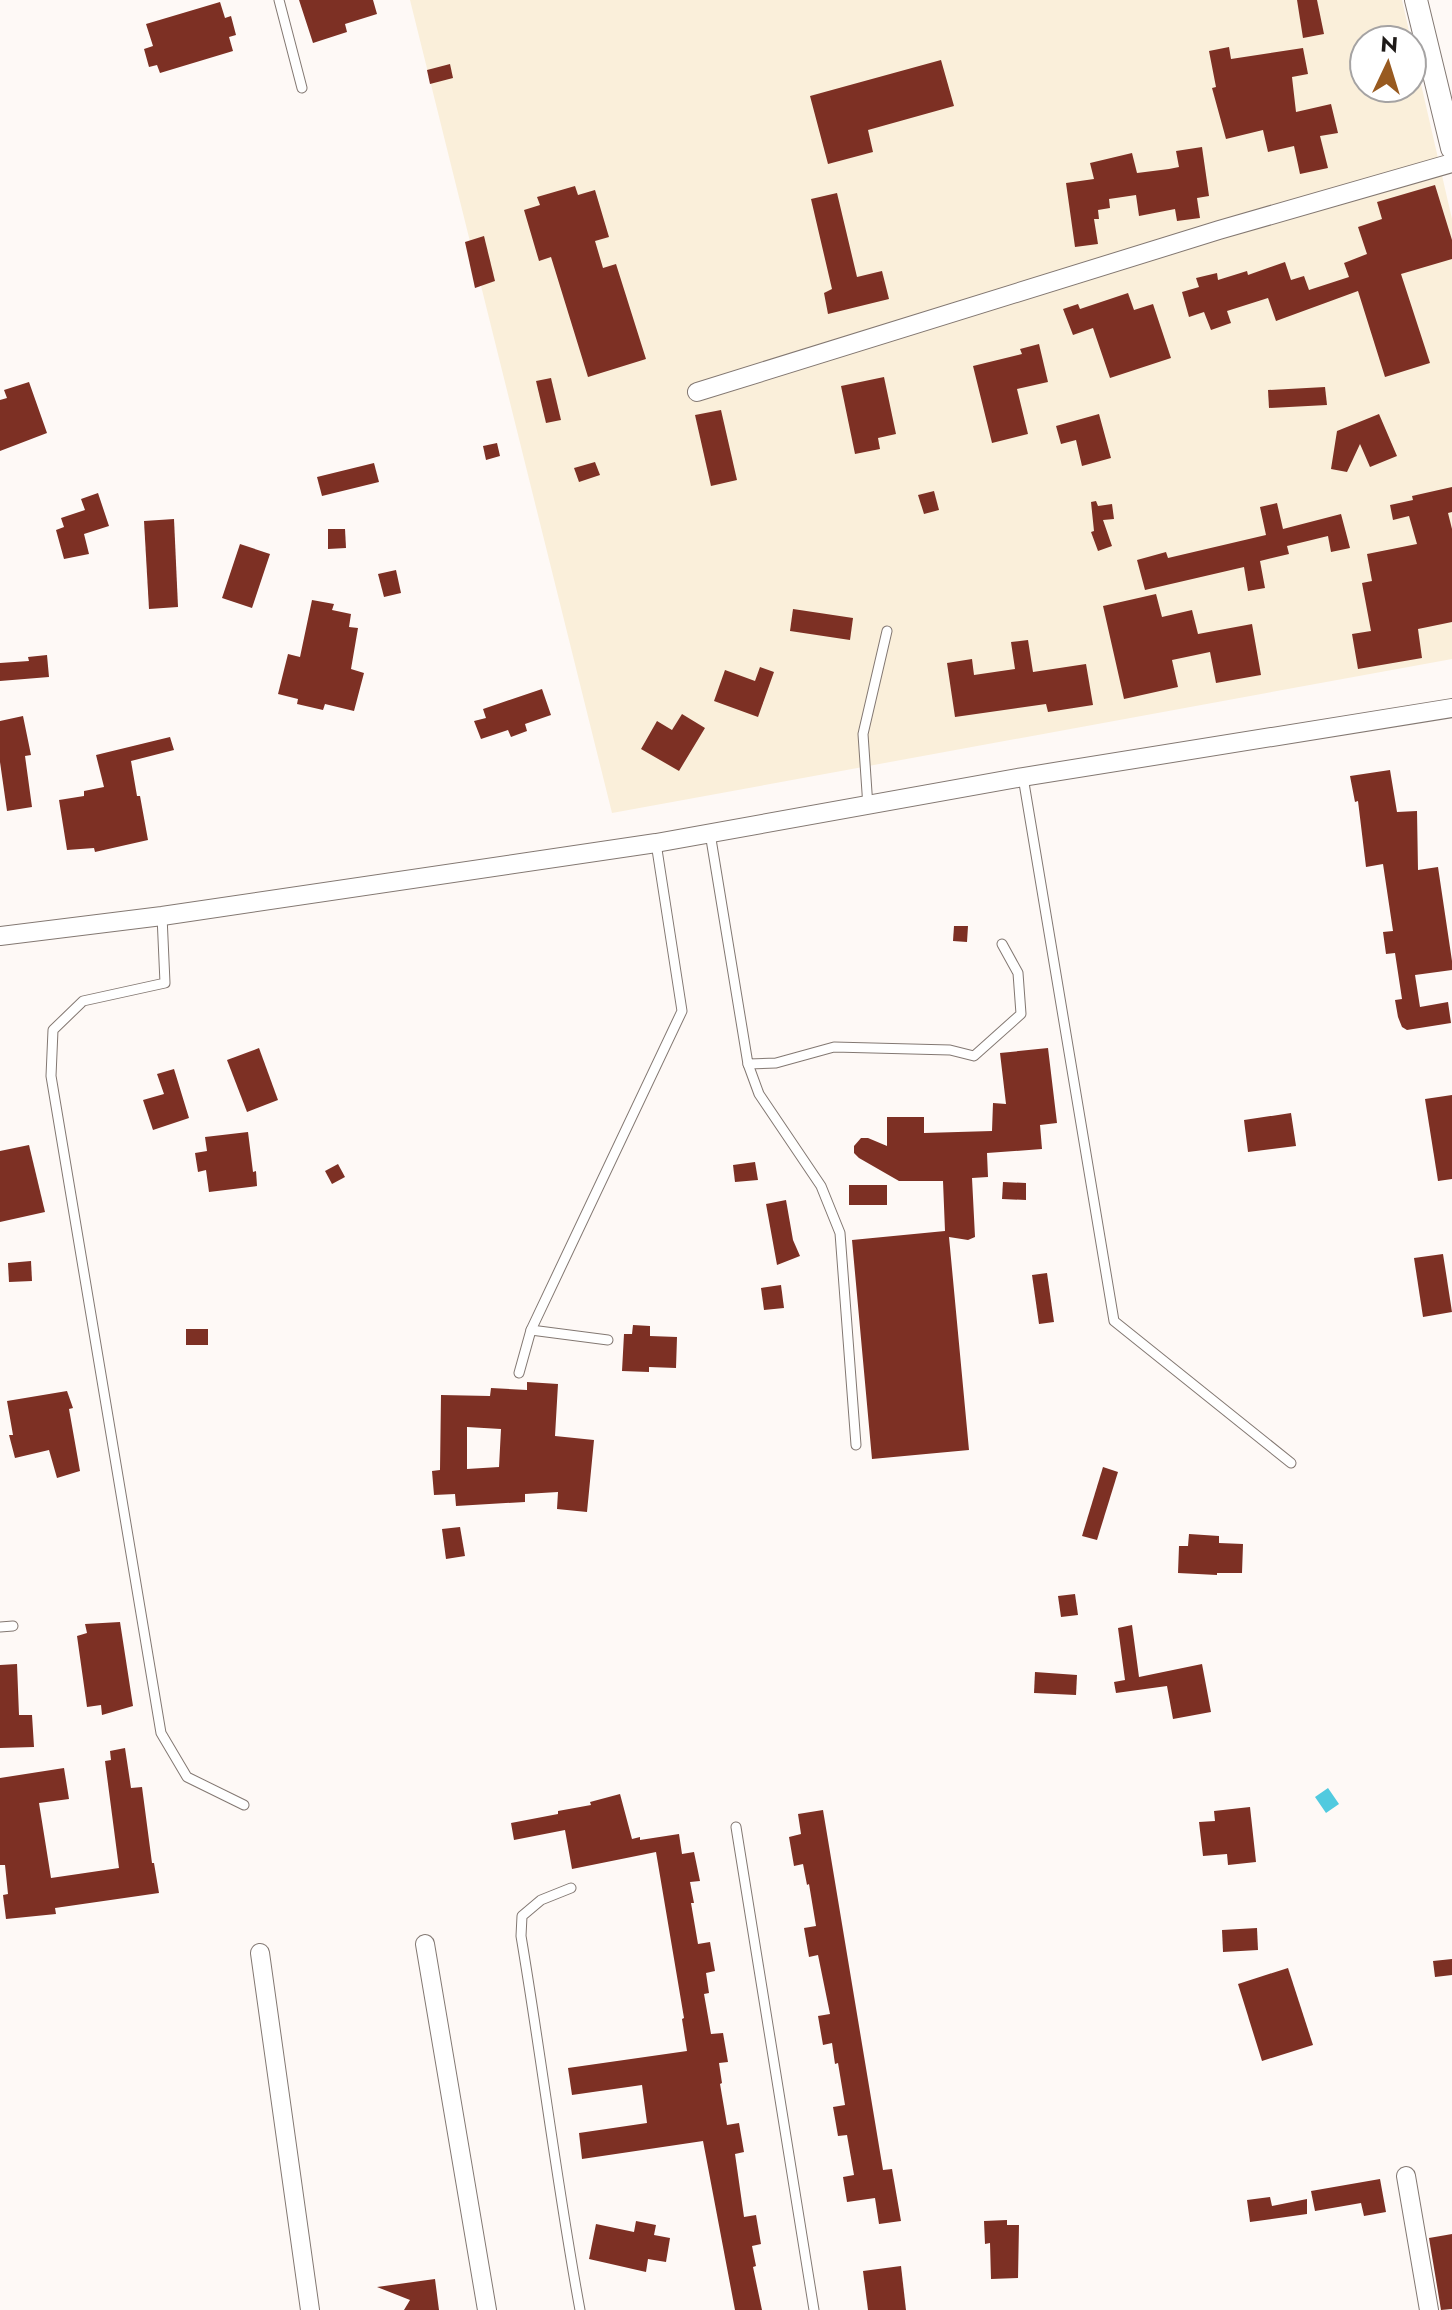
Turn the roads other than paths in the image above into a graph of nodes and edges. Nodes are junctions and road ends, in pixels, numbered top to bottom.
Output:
1 (279, 0) edge
2 (1416, 0) edge
3 (302, 88) dead end
4 (1452, 148) edge
5 (1452, 163) edge
6 (697, 392) dead end
7 (887, 631) dead end
8 (1452, 708) edge
9 (1023, 777) junction
10 (868, 807) junction
11 (710, 833) junction
12 (656, 843) junction
13 (162, 916) junction
14 (0, 936) edge
15 (1002, 944) dead end
16 (748, 1064) junction
17 (531, 1330) junction
18 (608, 1340) dead end
19 (519, 1373) dead end
20 (856, 1445) dead end
21 (1291, 1463) dead end
22 (13, 1626) dead end
23 (0, 1627) edge
24 (244, 1805) dead end
25 (736, 1827) dead end
26 (571, 1888) dead end
27 (425, 1944) dead end
28 (260, 1953) dead end
29 (1406, 2176) dead end
30 (310, 2310) edge
31 (487, 2310) edge
32 (580, 2310) edge
33 (814, 2310) edge
34 (1429, 2310) edge

1 - 3 lane
2 - 4 street
5 - 6 street
7 - 10 lane
8 - 9 street
9 - 10 street
9 - 21 lane
10 - 11 street
11 - 12 street
11 - 16 lane
12 - 13 street
12 - 17 lane
13 - 14 street
13 - 24 lane
15 - 16 lane
16 - 20 lane
17 - 18 lane
17 - 19 lane
22 - 23 lane
25 - 33 lane
26 - 32 lane
27 - 31 street
28 - 30 street
29 - 34 street

